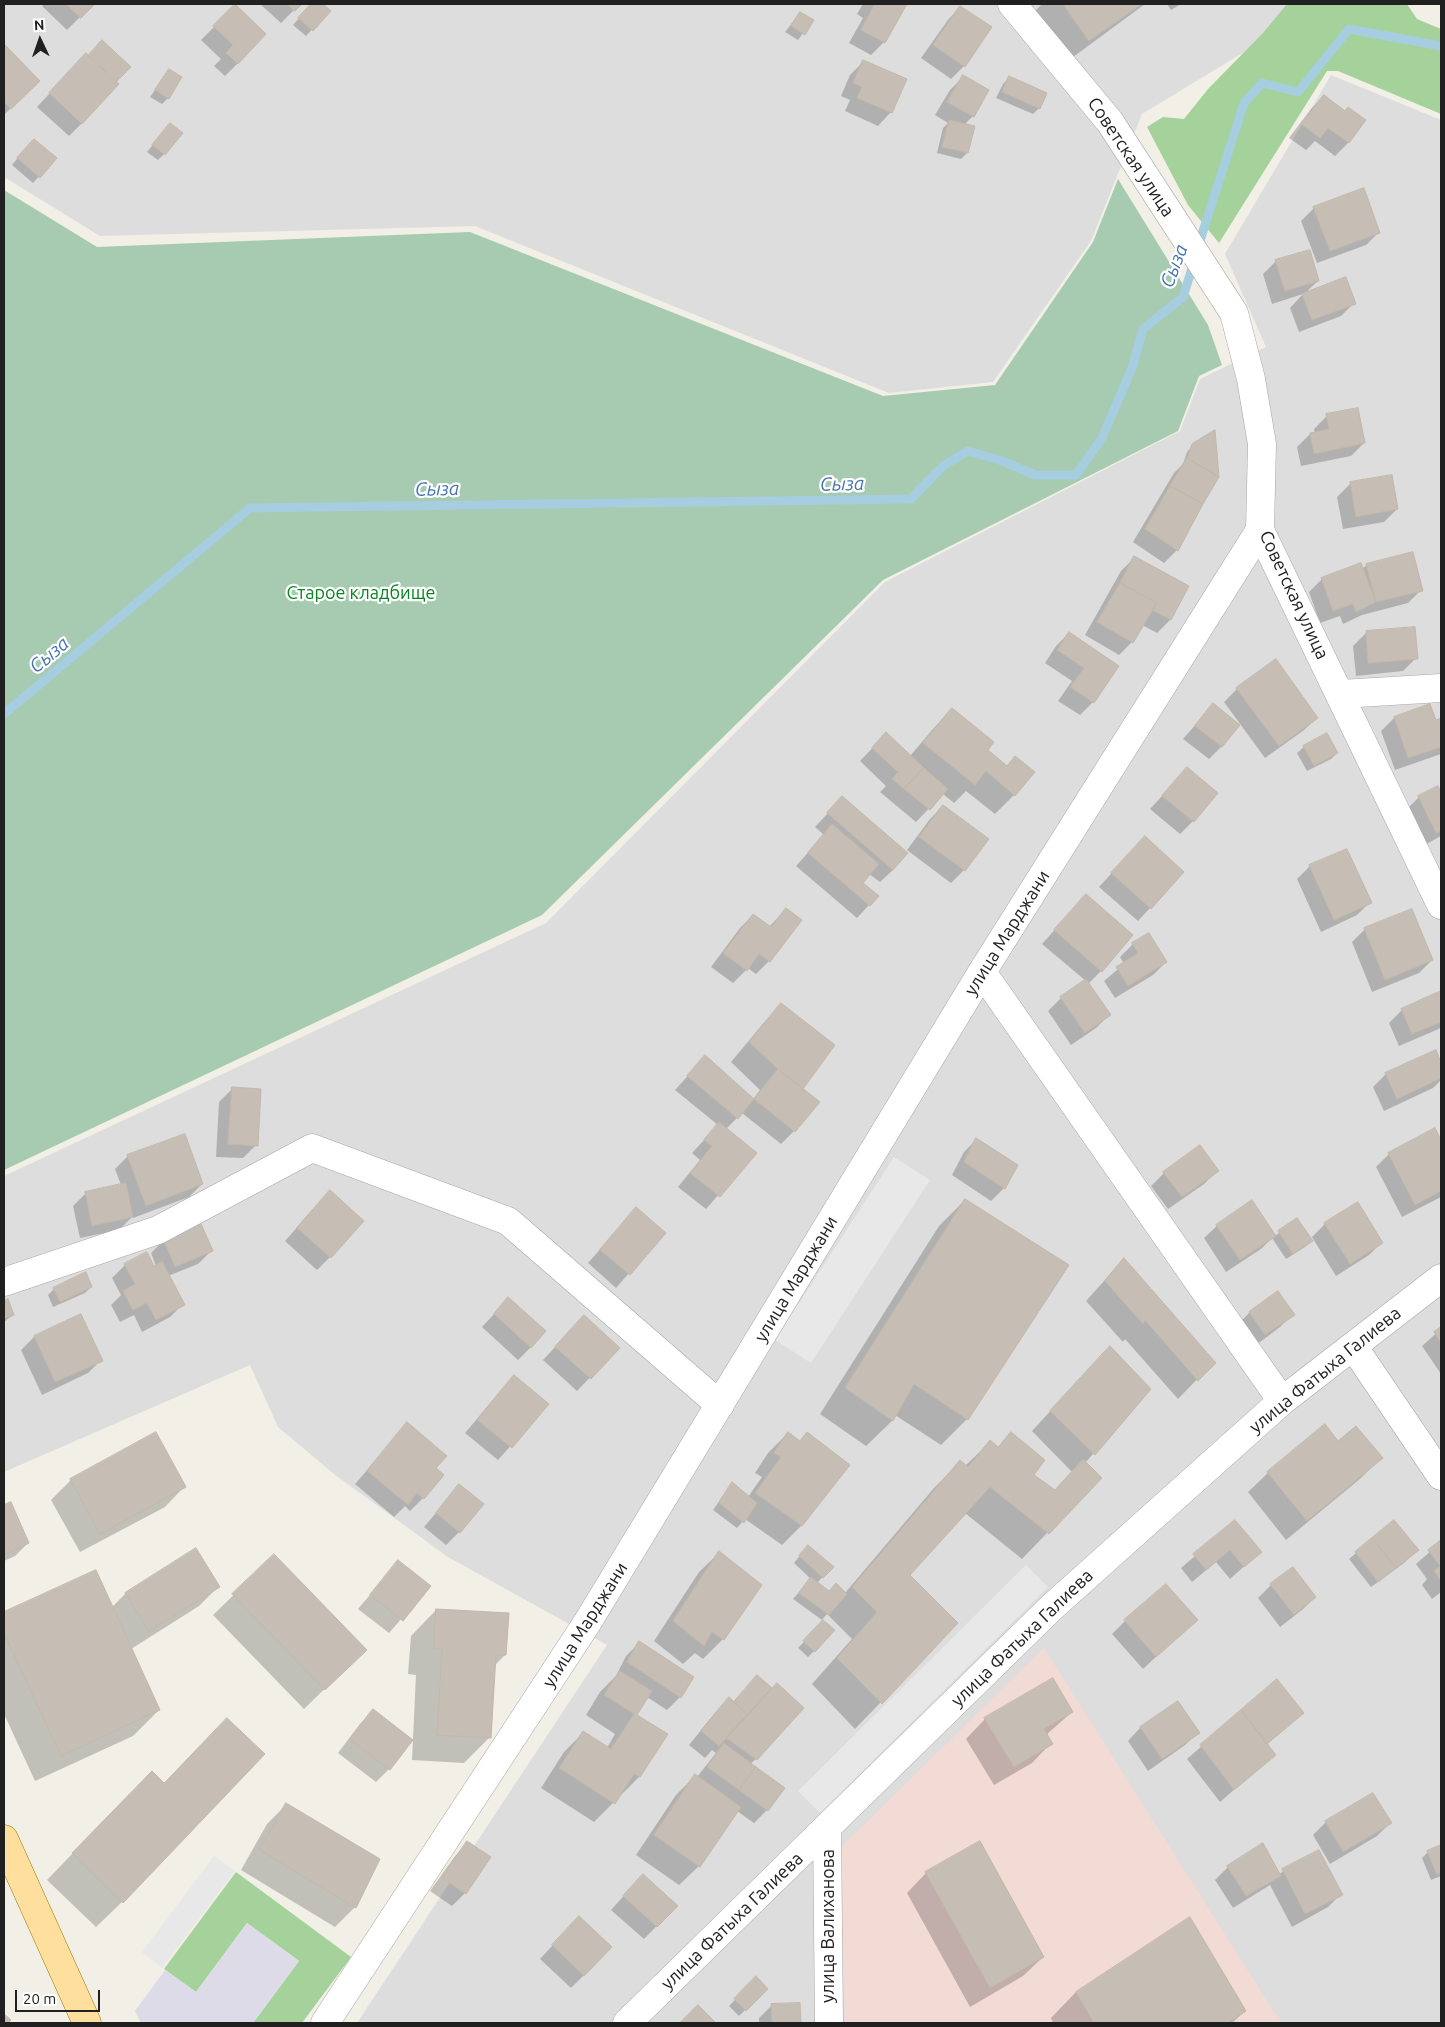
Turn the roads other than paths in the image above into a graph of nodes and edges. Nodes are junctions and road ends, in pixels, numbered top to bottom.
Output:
1 (1012, 4) edge
2 (1260, 530) junction
3 (1441, 688) edge
4 (1340, 694) junction
5 (1441, 905) edge
6 (982, 972) junction
7 (1441, 1278) edge
8 (4, 1282) edge
9 (1353, 1346) junction
10 (1282, 1400) junction
11 (720, 1404) junction
12 (1441, 1476) edge
13 (828, 1828) junction
14 (4, 1839) edge
15 (12, 1877) edge
16 (87, 2023) edge
17 (325, 2023) edge
18 (627, 2023) edge
19 (829, 2023) edge

1 - 2 street, Советская улица
2 - 4 street, Советская улица
2 - 6 street, улица Марджани
3 - 4 street
4 - 5 street, Советская улица
6 - 10 street
6 - 11 street, улица Марджани
7 - 9 street, улица Фатыха Галиева
8 - 11 street
9 - 10 street, улица Фатыха Галиева
9 - 12 street
10 - 13 street, улица Фатыха Галиева
11 - 17 street, улица Марджани
13 - 18 street, улица Фатыха Галиева
13 - 19 street, улица Валиханова
14 - 15 main road
15 - 16 main road

